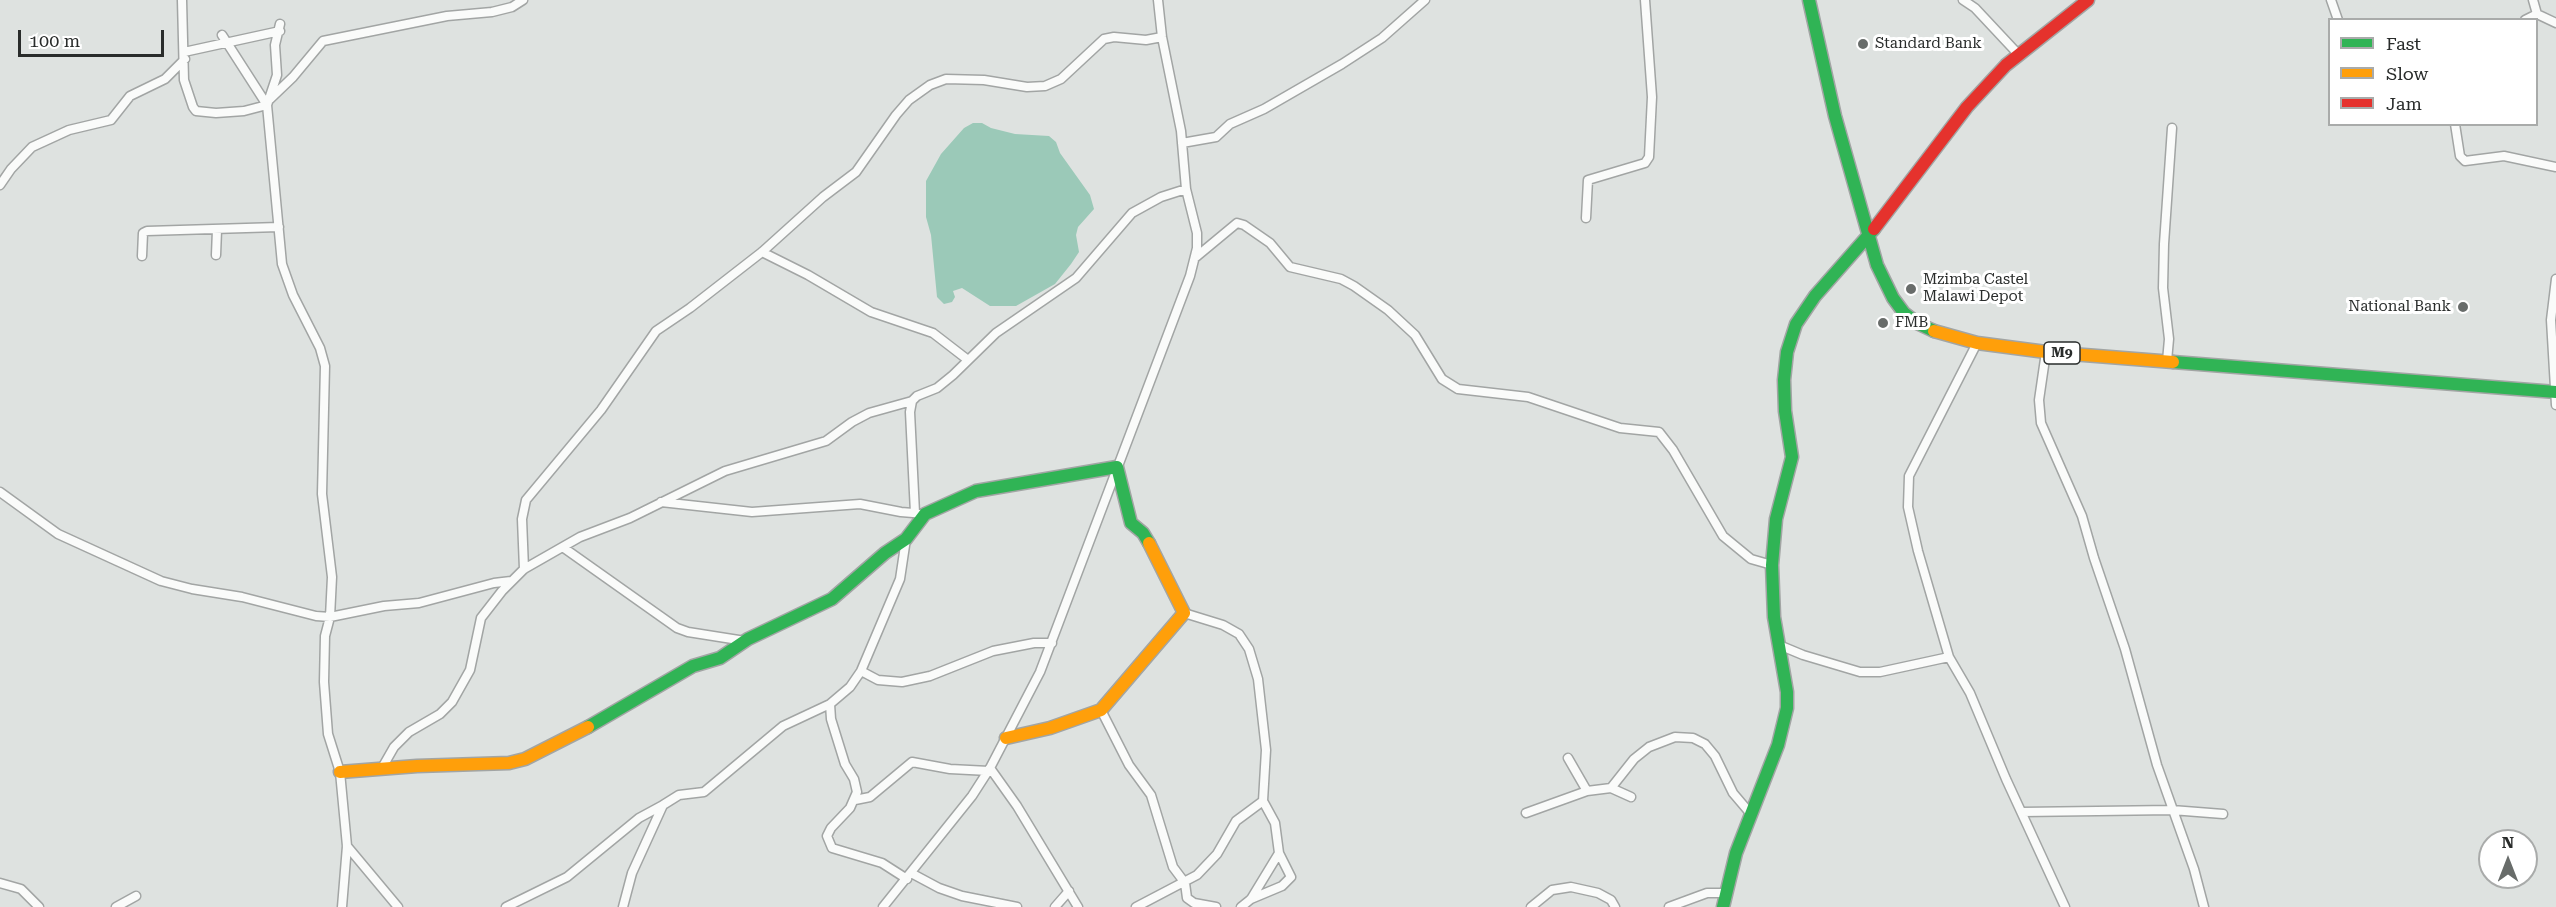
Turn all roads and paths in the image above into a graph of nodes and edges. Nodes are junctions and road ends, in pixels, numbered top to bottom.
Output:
1 (182, 0) edge
2 (524, 0) edge
3 (1158, 0) edge
4 (1425, 0) edge
5 (1646, 0) edge
6 (1809, 0) edge
7 (1963, 0) edge
8 (2088, 0) edge
9 (2331, 0) edge
10 (2533, 0) edge
11 (2537, 14) junction
12 (2337, 18) edge
13 (2529, 18) edge
14 (2556, 23) edge
15 (222, 34) dead end
16 (1162, 37) junction
17 (228, 42) junction
18 (184, 55) junction
19 (2019, 55) junction
20 (269, 102) junction
21 (2455, 126) edge
22 (2172, 128) dead end
23 (1182, 142) junction
24 (2556, 167) edge
25 (0, 185) edge
26 (1186, 189) junction
27 (1586, 218) dead end
28 (279, 227) junction
29 (217, 230) junction
30 (1869, 236) junction
31 (762, 252) junction
32 (216, 255) dead end
33 (142, 256) dead end
34 (1196, 257) junction
35 (2556, 279) edge
36 (1977, 343) junction
37 (2046, 352) junction
38 (968, 360) junction
39 (2167, 361) junction
40 (2555, 392) edge
41 (912, 401) junction
42 (2556, 405) edge
43 (1117, 467) junction
44 (0, 492) edge
45 (661, 502) junction
46 (920, 514) junction
47 (906, 539) junction
48 (564, 548) junction
49 (1772, 565) junction
50 (524, 569) junction
51 (511, 582) junction
52 (1184, 613) junction
53 (330, 617) junction
54 (745, 641) junction
55 (1052, 643) junction
56 (1779, 645) junction
57 (1949, 657) junction
58 (861, 671) junction
59 (830, 704) junction
60 (1101, 710) junction
61 (1006, 738) junction
62 (1568, 758) dead end
63 (382, 768) junction
64 (989, 769) junction
65 (340, 772) junction
66 (1611, 788) junction
67 (1587, 791) junction
68 (1631, 797) dead end
69 (855, 800) junction
70 (1263, 801) junction
71 (663, 805) junction
72 (2172, 810) junction
73 (2022, 812) junction
74 (1526, 813) dead end
75 (1750, 813) junction
76 (2223, 814) dead end
77 (347, 846) junction
78 (1279, 853) junction
79 (909, 876) junction
80 (1185, 882) junction
81 (0, 883) edge
82 (1069, 891) junction
83 (1725, 893) junction
84 (136, 896) dead end
85 (1251, 899) junction
86 (39, 907) edge
87 (116, 907) edge
88 (342, 907) edge
89 (398, 907) edge
90 (506, 907) edge
91 (623, 907) edge
92 (883, 907) edge
93 (1017, 907) edge
94 (1054, 907) edge
95 (1078, 907) edge
96 (1136, 907) edge
97 (1216, 907) edge
98 (1241, 907) edge
99 (1531, 907) edge
100 (1615, 907) edge
101 (1669, 907) edge
102 (1723, 907) edge
103 (2065, 907) edge
104 (2204, 907) edge

1 - 18 street
2 - 20 street
3 - 16 street
4 - 23 street
5 - 27 street
6 - 30 street, M9
7 - 19 street
8 - 19 street
9 - 12 street
10 - 11 street
11 - 13 street
11 - 14 street
15 - 17 street
16 - 23 street
16 - 31 street
17 - 18 street
17 - 20 street
17 - 20 street
18 - 20 street
18 - 25 street
19 - 30 street
20 - 28 street
21 - 24 street
22 - 39 street
23 - 26 street
26 - 34 street
26 - 38 street
28 - 29 street
28 - 53 street
29 - 32 street
29 - 33 street
30 - 36 street, M9
30 - 49 street
31 - 38 street
31 - 50 street
34 - 43 street
34 - 49 street
35 - 40 street
36 - 37 street, M9
36 - 57 street
37 - 39 street, M9
37 - 72 street
38 - 41 street
39 - 40 street, M9
40 - 42 street
41 - 45 street
41 - 46 street
43 - 46 street
43 - 52 street
43 - 55 street
44 - 53 street
45 - 46 street
45 - 48 street
46 - 47 street
47 - 54 street
47 - 58 street
48 - 50 street
48 - 54 street
49 - 56 street
50 - 51 street
51 - 53 street
51 - 63 street
52 - 60 street
52 - 70 street
53 - 65 street
54 - 63 street
55 - 58 street
55 - 61 street
56 - 57 street
56 - 75 street
57 - 73 street
58 - 59 street
59 - 69 street
59 - 71 street
60 - 61 street
60 - 80 street
61 - 64 street
62 - 67 street
63 - 65 street
64 - 69 street
64 - 79 street
64 - 82 street
65 - 77 street
66 - 67 street
66 - 68 street
66 - 75 street
67 - 74 street
69 - 79 street
70 - 78 street
70 - 80 street
71 - 90 street
71 - 91 street
72 - 73 street
72 - 76 street
72 - 104 street
73 - 103 street
75 - 83 street
77 - 88 street
77 - 89 street
78 - 85 street
78 - 85 street
79 - 92 street
79 - 93 street
80 - 96 street
80 - 97 street
81 - 86 street
82 - 94 street
82 - 95 street
83 - 101 street
83 - 102 street
84 - 87 street
85 - 98 street
99 - 100 street

